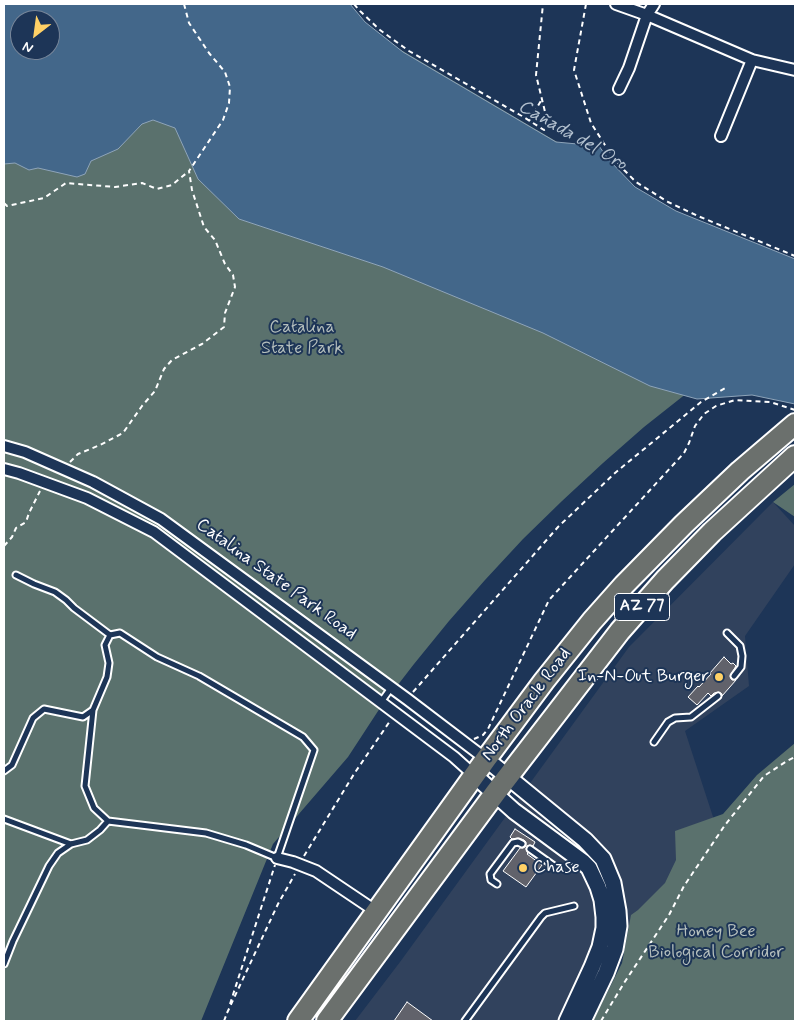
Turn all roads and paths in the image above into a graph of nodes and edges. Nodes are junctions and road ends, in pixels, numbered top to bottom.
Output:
1 (184, 4) edge
2 (354, 4) edge
3 (543, 4) edge
4 (586, 4) edge
5 (616, 4) edge
6 (654, 4) edge
7 (647, 15) junction
8 (752, 60) junction
9 (795, 70) edge
10 (619, 89) dead end
11 (542, 99) junction
12 (529, 120) junction
13 (721, 136) dead end
14 (189, 171) junction
15 (4, 203) edge
16 (795, 256) edge
17 (727, 387) dead end
18 (795, 410) edge
19 (795, 424) edge
20 (4, 446) edge
21 (795, 456) edge
22 (4, 469) edge
23 (63, 469) junction
24 (47, 483) junction
25 (4, 546) edge
26 (16, 574) dead end
27 (727, 633) dead end
28 (110, 635) junction
29 (734, 676) dead end
30 (392, 688) junction
31 (718, 696) dead end
32 (407, 699) junction
33 (381, 702) junction
34 (92, 710) junction
35 (654, 742) dead end
36 (469, 746) junction
37 (795, 756) edge
38 (486, 759) junction
39 (4, 771) edge
40 (474, 775) junction
41 (508, 777) junction
42 (495, 794) junction
43 (4, 819) edge
44 (108, 821) junction
45 (71, 844) junction
46 (522, 844) dead end
47 (530, 849) dead end
48 (277, 858) junction
49 (554, 866) dead end
50 (498, 884) dead end
51 (574, 906) dead end
52 (377, 912) junction
53 (4, 964) edge
54 (224, 1021) edge
55 (298, 1021) edge
56 (327, 1021) edge
57 (464, 1021) edge
58 (567, 1021) edge
59 (583, 1021) edge
60 (601, 1021) edge

1 - 14 path
2 - 12 path
3 - 11 path
4 - 16 path
5 - 7 street
6 - 7 street
7 - 8 street
7 - 10 street
8 - 9 street
8 - 13 street
11 - 12 path
11 - 12 path
14 - 15 path
14 - 23 path
17 - 32 path
18 - 36 path
19 - 38 highway, North Oracle Road / AZ 77
20 - 23 street, Catalina State Park Road
21 - 41 highway, North Oracle Road / AZ 77
22 - 24 street, Catalina State Park Road
23 - 30 street, Catalina State Park Road
24 - 25 path
24 - 33 street, Catalina State Park Road
26 - 28 lane
27 - 29 lane
28 - 34 lane
28 - 48 lane
30 - 32 street, Catalina State Park Road
30 - 33 lane
31 - 35 lane
32 - 36 street, Catalina State Park Road
33 - 40 street, Catalina State Park Road
34 - 39 lane
34 - 44 lane
36 - 38 street, Catalina State Park Road
37 - 60 path
38 - 40 highway, North Oracle Road / AZ 77
38 - 41 street, Catalina State Park Road
40 - 42 street
40 - 52 highway, North Oracle Road / AZ 77
41 - 42 highway, North Oracle Road / AZ 77
41 - 59 street, Catalina State Park Road
42 - 56 highway, North Oracle Road / AZ 77
42 - 58 street
43 - 45 lane
44 - 45 lane
44 - 48 lane
45 - 53 lane
46 - 50 lane
47 - 49 lane
48 - 52 street
48 - 54 path
51 - 57 lane
52 - 55 highway, North Oracle Road / AZ 77

